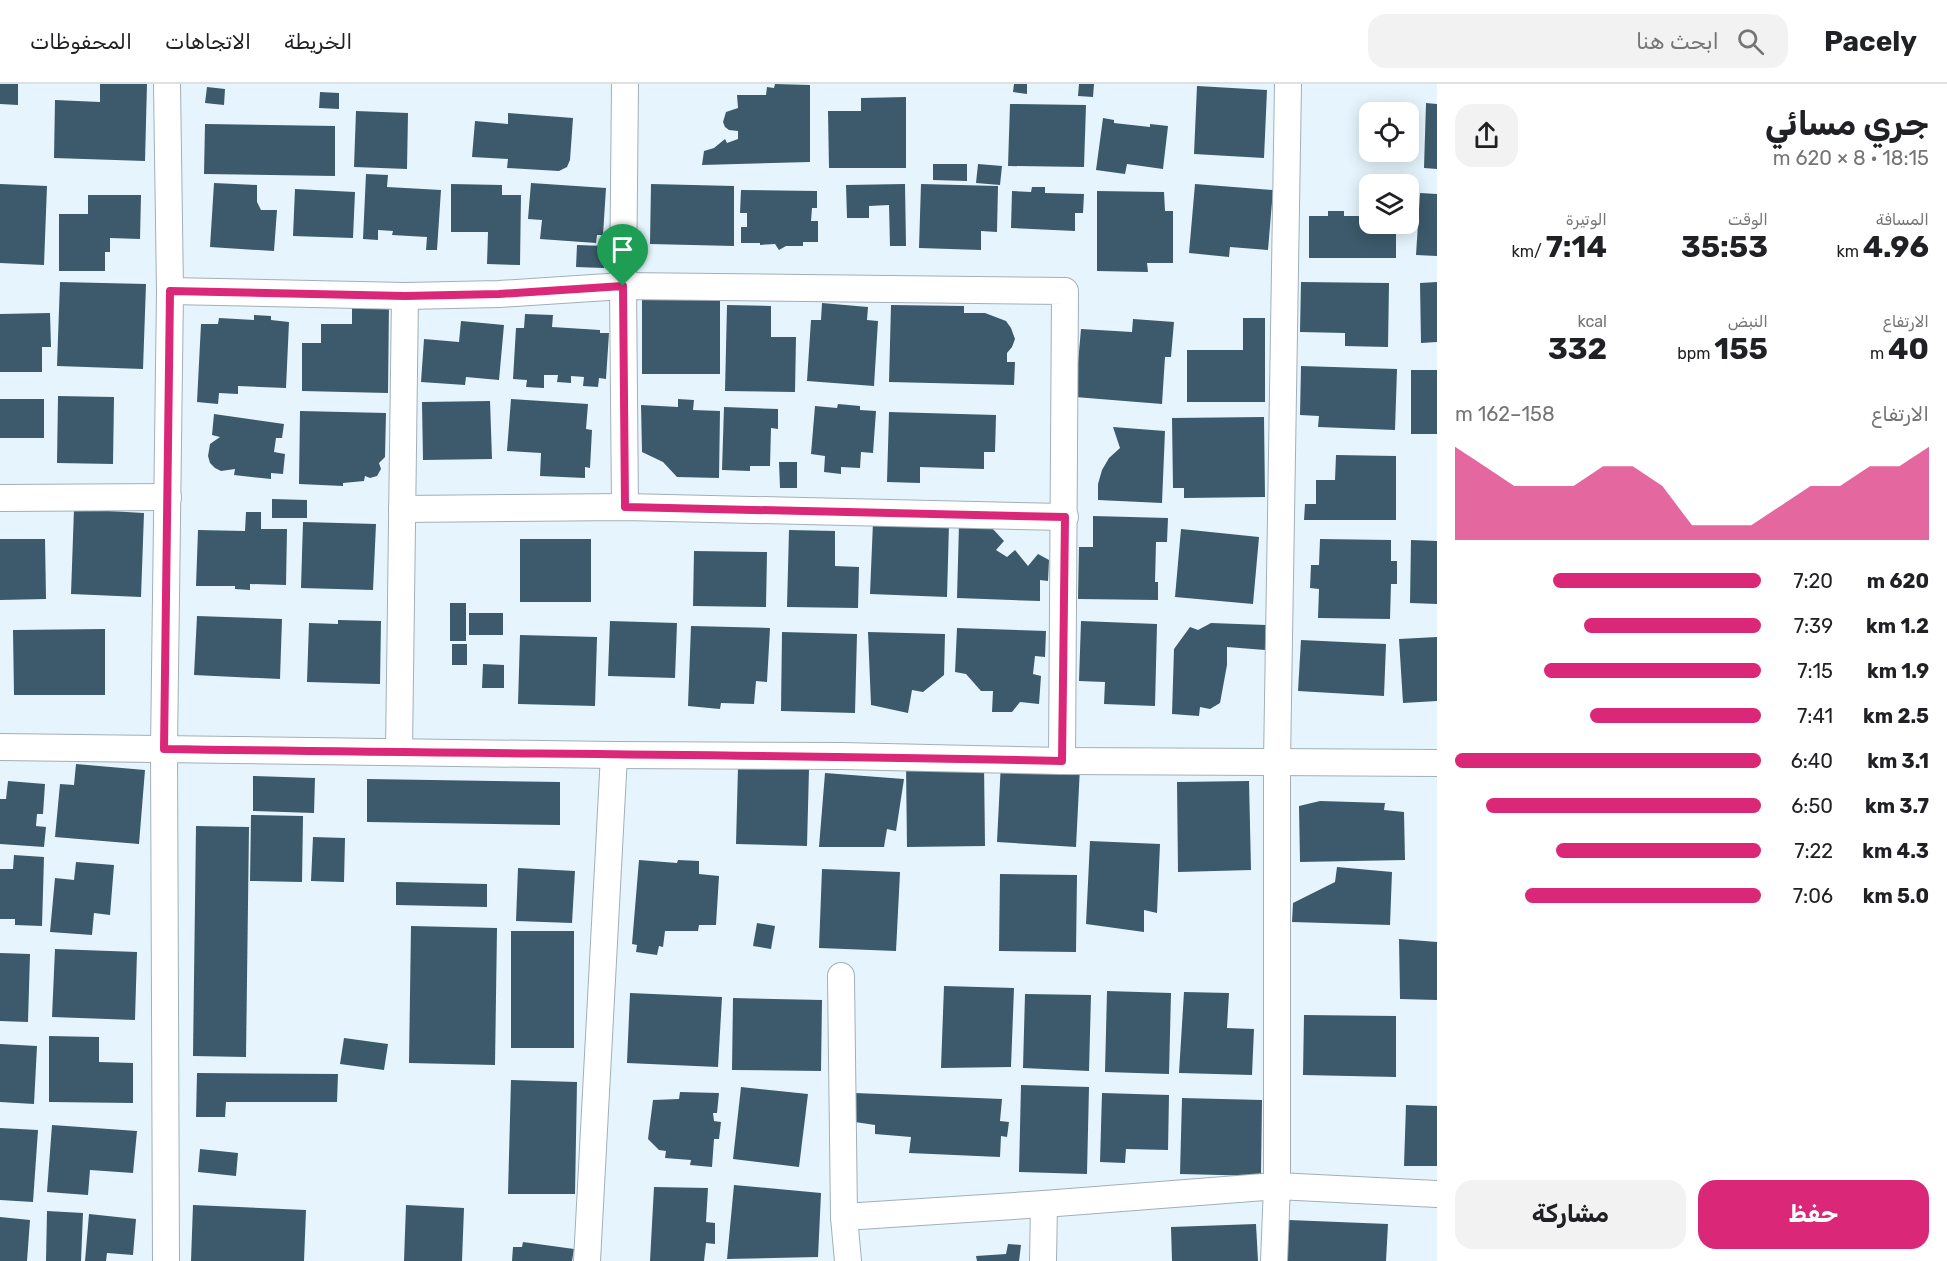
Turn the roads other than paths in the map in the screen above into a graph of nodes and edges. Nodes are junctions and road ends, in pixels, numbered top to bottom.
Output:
1 (167, 84) edge
2 (625, 84) edge
3 (1288, 84) edge
4 (623, 286) junction
5 (170, 291) junction
6 (405, 296) junction
7 (168, 497) junction
8 (0, 498) edge
9 (625, 507) junction
10 (402, 509) junction
11 (1065, 517) junction
12 (0, 747) edge
13 (164, 749) junction
14 (399, 752) junction
15 (614, 755) junction
16 (1062, 761) junction
17 (1277, 762) junction
18 (1437, 763) edge
19 (841, 976) dead end
20 (1277, 1186) junction
21 (1437, 1194) edge
22 (1044, 1204) junction
23 (844, 1216) junction
24 (166, 1261) edge
25 (587, 1261) edge
26 (848, 1261) edge
27 (1043, 1261) edge
28 (1274, 1261) edge

1 - 5 street
2 - 4 street
3 - 17 street
4 - 6 street
4 - 9 street
4 - 11 street
5 - 6 street
5 - 7 street
6 - 10 street
7 - 8 street
7 - 13 street
9 - 10 street
9 - 11 street
10 - 14 street
11 - 16 street
12 - 13 street
13 - 14 street
13 - 24 street
14 - 15 street
15 - 16 street
15 - 25 street
16 - 17 street
17 - 18 street
17 - 20 street
19 - 23 street
20 - 21 street
20 - 22 street
20 - 28 street
22 - 23 street
22 - 27 street
23 - 26 street

